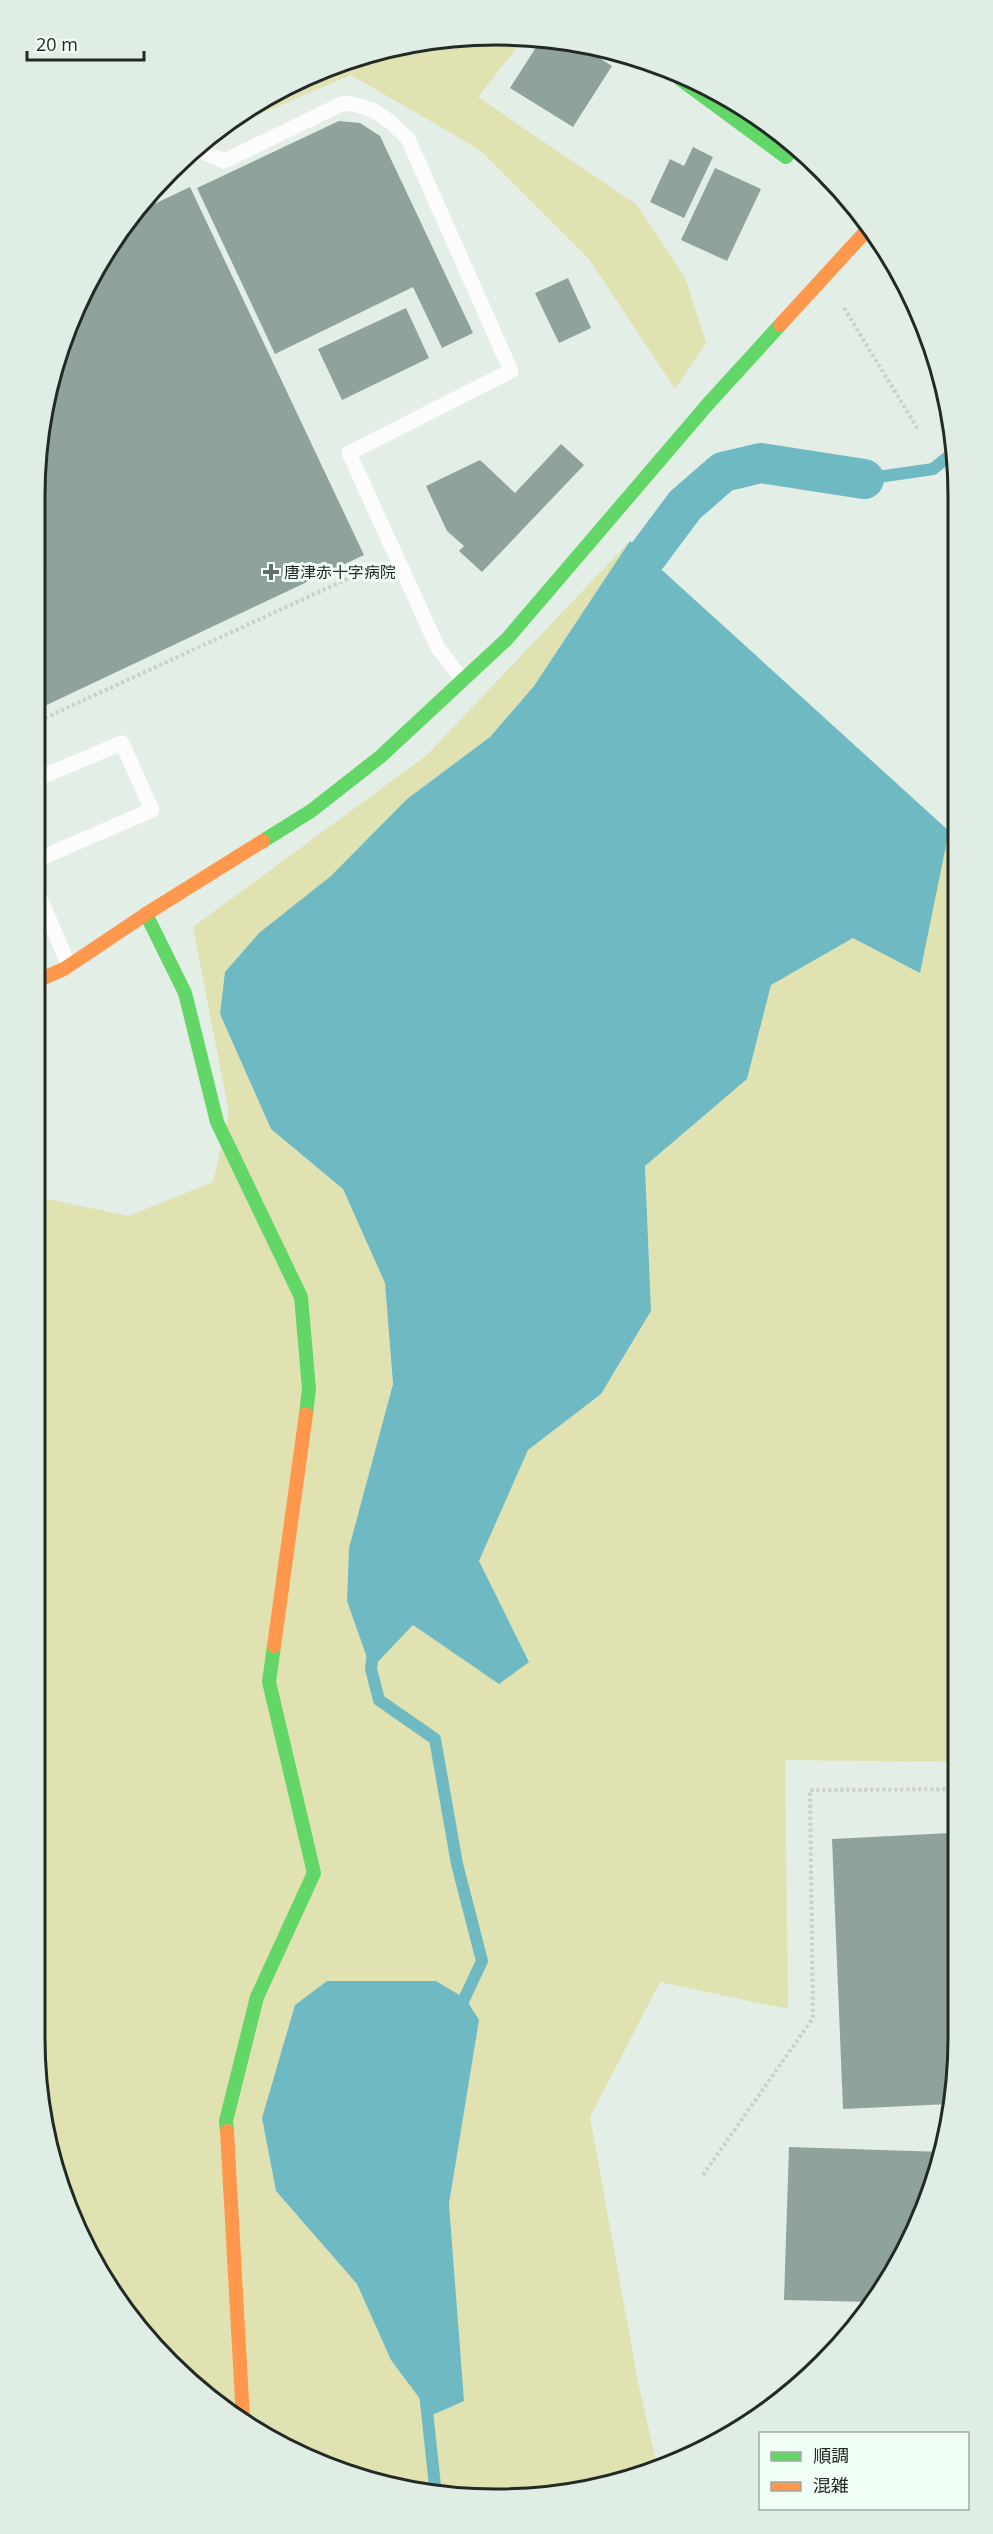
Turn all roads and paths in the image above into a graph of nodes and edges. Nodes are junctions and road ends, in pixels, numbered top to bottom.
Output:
1 (701, 95) edge
2 (204, 153) edge
3 (789, 153) edge
4 (864, 234) edge
5 (825, 277) junction
6 (919, 431) dead end
7 (376, 578) dead end
8 (462, 679) junction
9 (45, 718) edge
10 (45, 775) edge
11 (45, 856) edge
12 (45, 910) edge
13 (146, 914) junction
14 (69, 966) junction
15 (45, 977) edge
16 (948, 1789) edge
17 (703, 2175) dead end
18 (243, 2411) edge

1 - 3 street
2 - 8 lane
4 - 5 street
5 - 6 path
5 - 8 street
7 - 9 path
8 - 13 street
10 - 11 lane
12 - 14 lane
13 - 14 street
13 - 18 street
14 - 15 street
16 - 17 path

